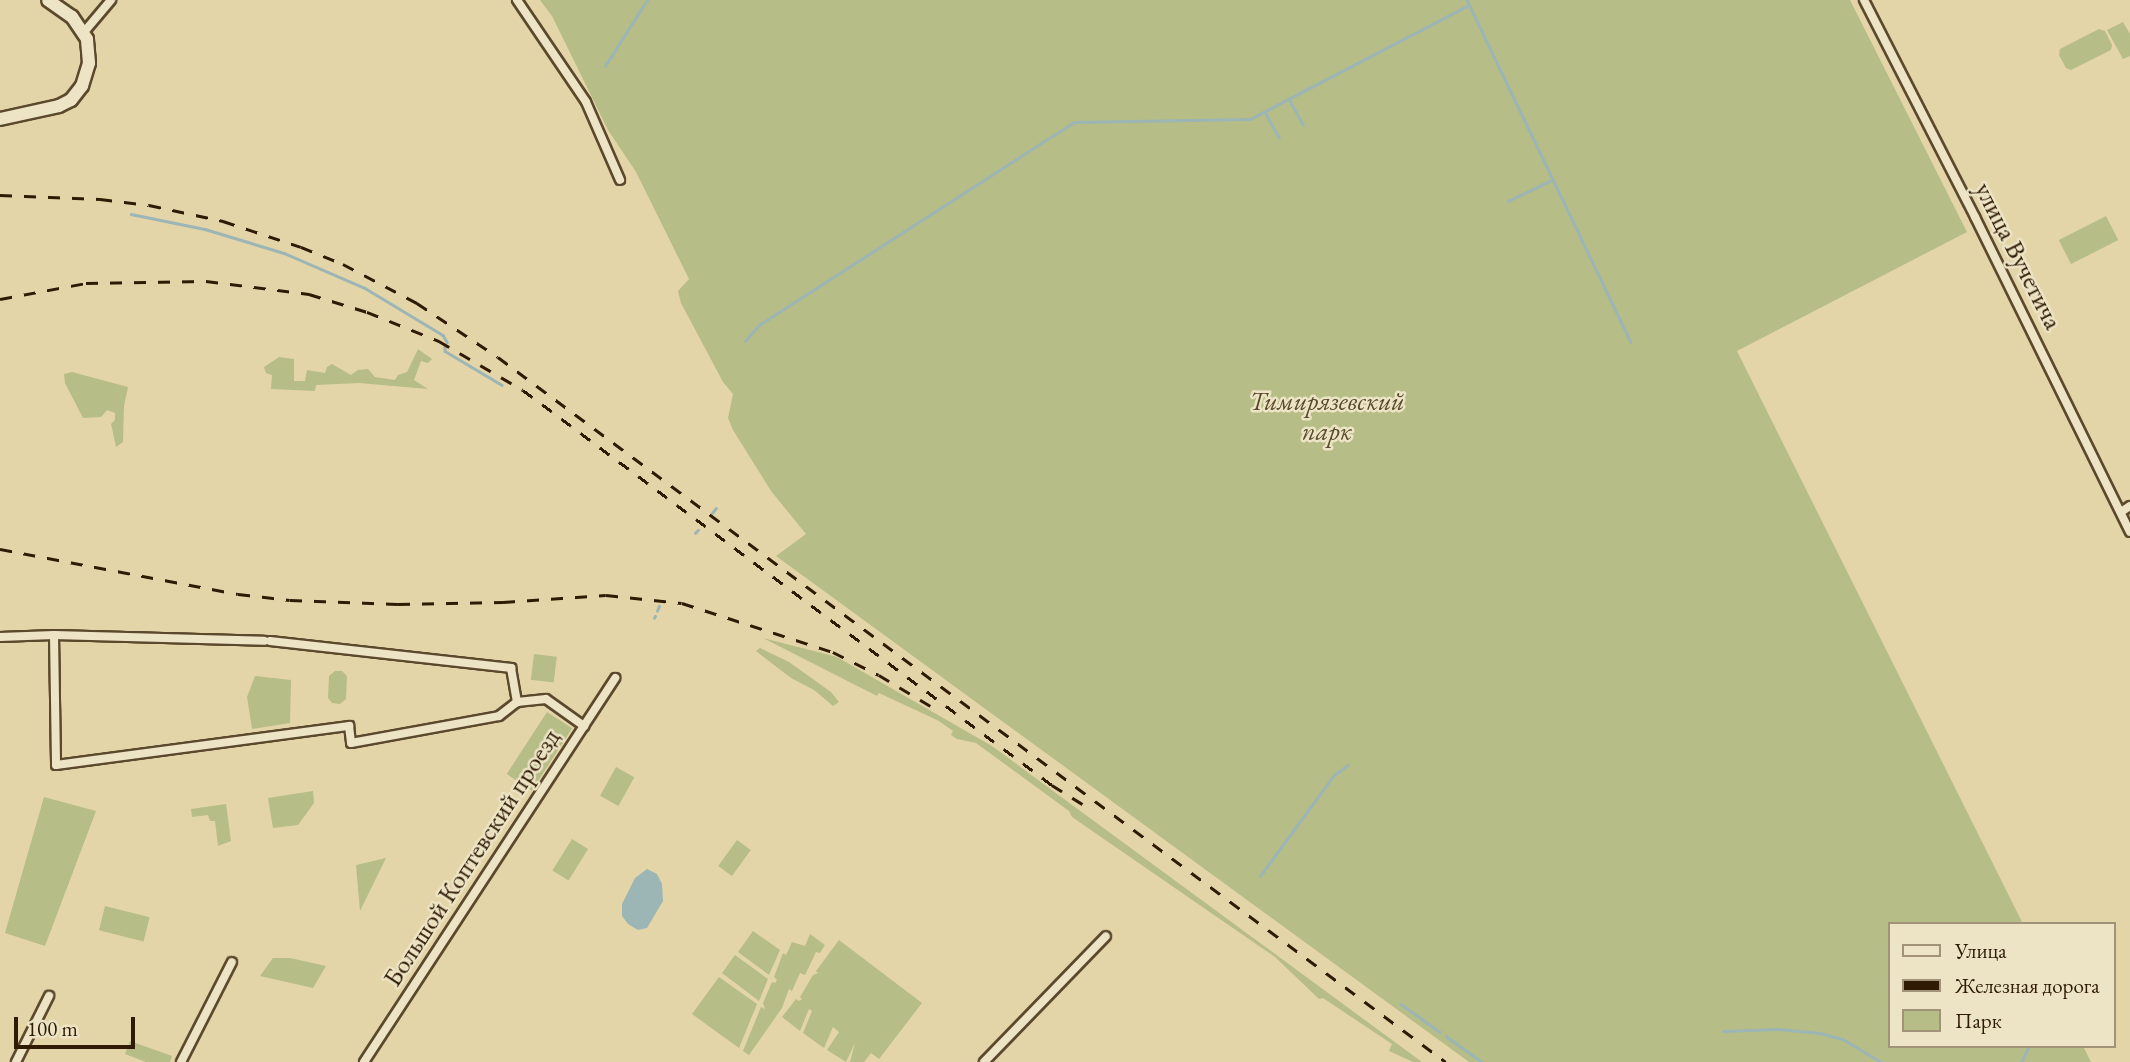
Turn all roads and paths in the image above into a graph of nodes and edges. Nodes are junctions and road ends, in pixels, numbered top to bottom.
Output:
1 (48, 0) edge
2 (111, 0) edge
3 (517, 0) edge
4 (1864, 0) edge
5 (84, 32) junction
6 (0, 119) edge
7 (620, 180) dead end
8 (2130, 506) edge
9 (2121, 512) junction
10 (2130, 532) edge
11 (54, 635) junction
12 (0, 637) edge
13 (615, 678) dead end
14 (517, 702) junction
15 (584, 726) junction
16 (1107, 936) dead end
17 (232, 962) dead end
18 (49, 996) dead end
19 (16, 1062) edge
20 (181, 1062) edge
21 (364, 1062) edge
22 (984, 1062) edge

1 - 5 street
2 - 5 street
3 - 7 street
4 - 9 street, улица Вучетича
5 - 6 street
8 - 9 street
9 - 10 street, улица Вучетича
11 - 12 street
11 - 14 street
11 - 14 street
13 - 15 street, Большой Коптевский проезд
14 - 15 street
15 - 21 street, Большой Коптевский проезд
16 - 22 street
17 - 20 street
18 - 19 street

